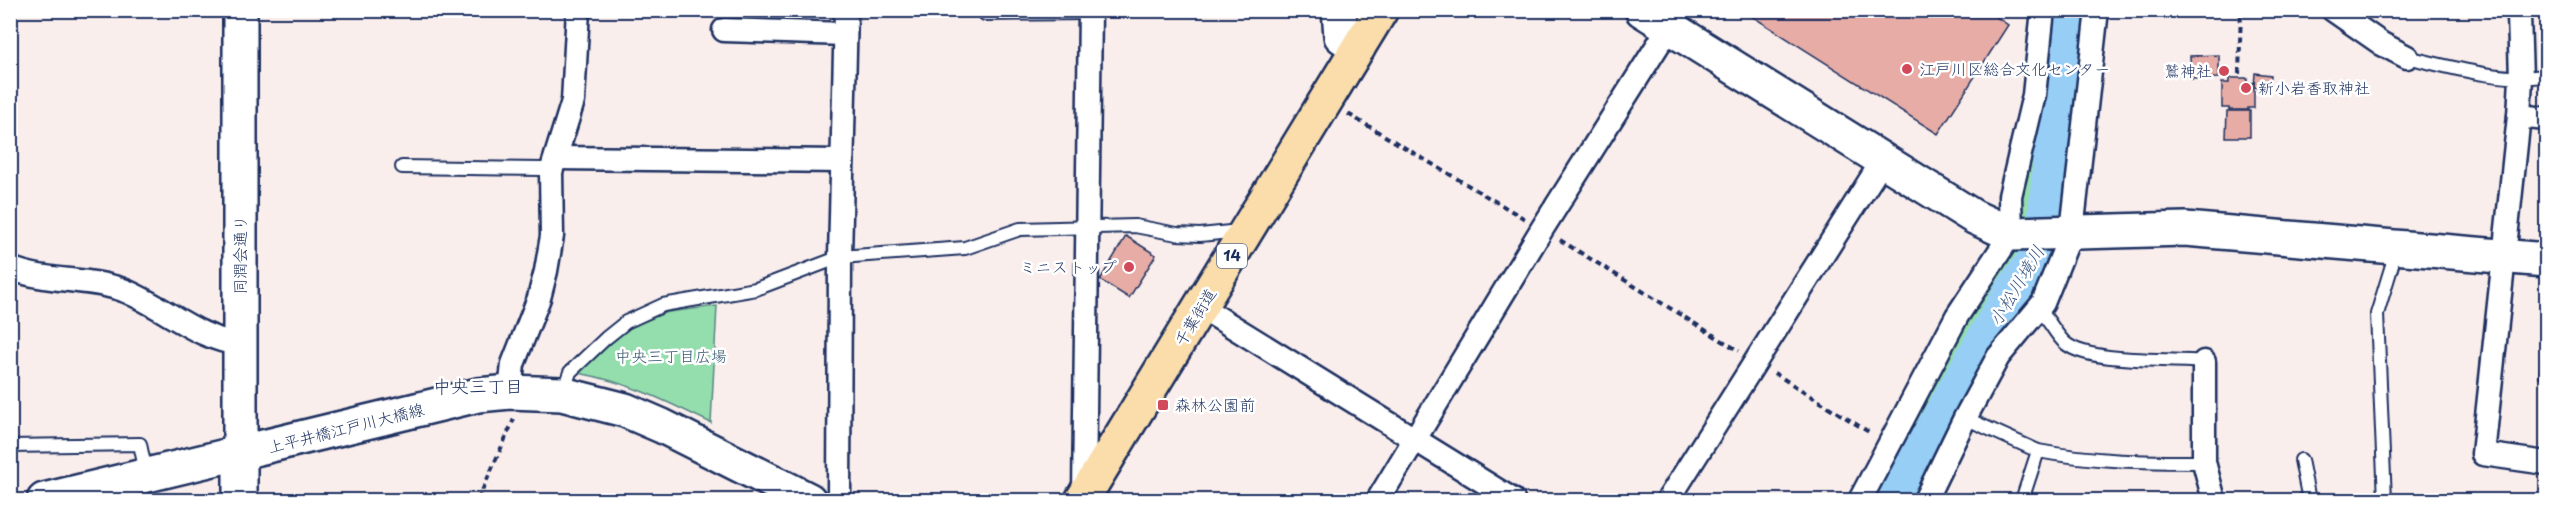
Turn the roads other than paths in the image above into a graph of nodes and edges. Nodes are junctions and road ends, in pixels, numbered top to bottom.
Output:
1 (240, 10) edge
2 (578, 10) edge
3 (846, 10) edge
4 (1339, 10) edge
5 (1381, 10) edge
6 (1642, 10) edge
7 (2043, 10) edge
8 (2097, 10) edge
9 (2333, 10) edge
10 (2515, 10) edge
11 (1090, 12) edge
12 (985, 14) dead end
13 (1675, 19) edge
14 (724, 30) dead end
15 (845, 34) junction
16 (1358, 48) junction
17 (2407, 57) joint
18 (2547, 75) edge
19 (2521, 78) junction
20 (2519, 116) junction
21 (2547, 119) edge
22 (1883, 160) junction
23 (842, 161) junction
24 (554, 165) junction
25 (402, 167) dead end
26 (1086, 226) junction
27 (1247, 231) junction
28 (2041, 233) junction
29 (2394, 246) junction
30 (2504, 255) junction
31 (840, 256) junction
32 (2547, 260) edge
33 (10, 268) edge
34 (1201, 307) junction
35 (2039, 310) junction
36 (240, 344) junction
37 (2204, 362) joint
38 (510, 392) junction
39 (562, 394) junction
40 (1965, 418) junction
41 (1416, 440) junction
42 (10, 446) edge
43 (2038, 451) junction
44 (240, 454) junction
45 (2301, 460) dead end
46 (2204, 462) junction
47 (2547, 463) edge
48 (146, 474) junction
49 (1083, 499) edge
50 (44, 501) edge
51 (240, 501) edge
52 (809, 501) edge
53 (839, 501) edge
54 (1378, 501) edge
55 (1513, 501) edge
56 (1668, 501) edge
57 (1860, 501) edge
58 (1925, 501) edge
59 (2022, 501) edge
60 (2214, 501) edge
61 (2309, 501) edge
62 (2385, 501) edge

1 - 36 street, 同潤会通り
2 - 24 street
3 - 15 street
4 - 16 street
5 - 16 highway, 千葉街道 / 14
6 - 13 street
7 - 28 street
8 - 28 street
9 - 17 street
10 - 19 street
11 - 12 lane
11 - 26 street
13 - 22 street
13 - 41 street
14 - 15 street
15 - 23 street
16 - 27 highway, 千葉街道 / 14
17 - 19 lane
18 - 19 lane
19 - 20 street
20 - 21 street
20 - 30 street
22 - 28 street
22 - 56 street
23 - 24 street
23 - 31 street
24 - 25 lane
24 - 38 street
26 - 27 lane
26 - 31 lane
26 - 49 street
27 - 34 highway, 千葉街道 / 14
28 - 29 street
28 - 35 street
28 - 57 street
29 - 30 street
29 - 62 lane
30 - 32 street
30 - 47 street
31 - 39 lane
31 - 53 street
33 - 36 street
34 - 41 street
34 - 49 highway, 千葉街道 / 14
35 - 37 lane
35 - 40 street
36 - 44 street, 同潤会通り
37 - 46 street
38 - 39 street, 上平井橋江戸川大橋線
38 - 44 street, 上平井橋江戸川大橋線
39 - 52 street, 上平井橋江戸川大橋線
40 - 43 lane
40 - 58 street
41 - 54 street
41 - 55 street
42 - 48 lane
43 - 46 lane
43 - 59 lane
44 - 48 street, 上平井橋江戸川大橋線
44 - 51 street, 同潤会通り
45 - 61 lane
46 - 60 street
48 - 50 street, 上平井橋江戸川大橋線

